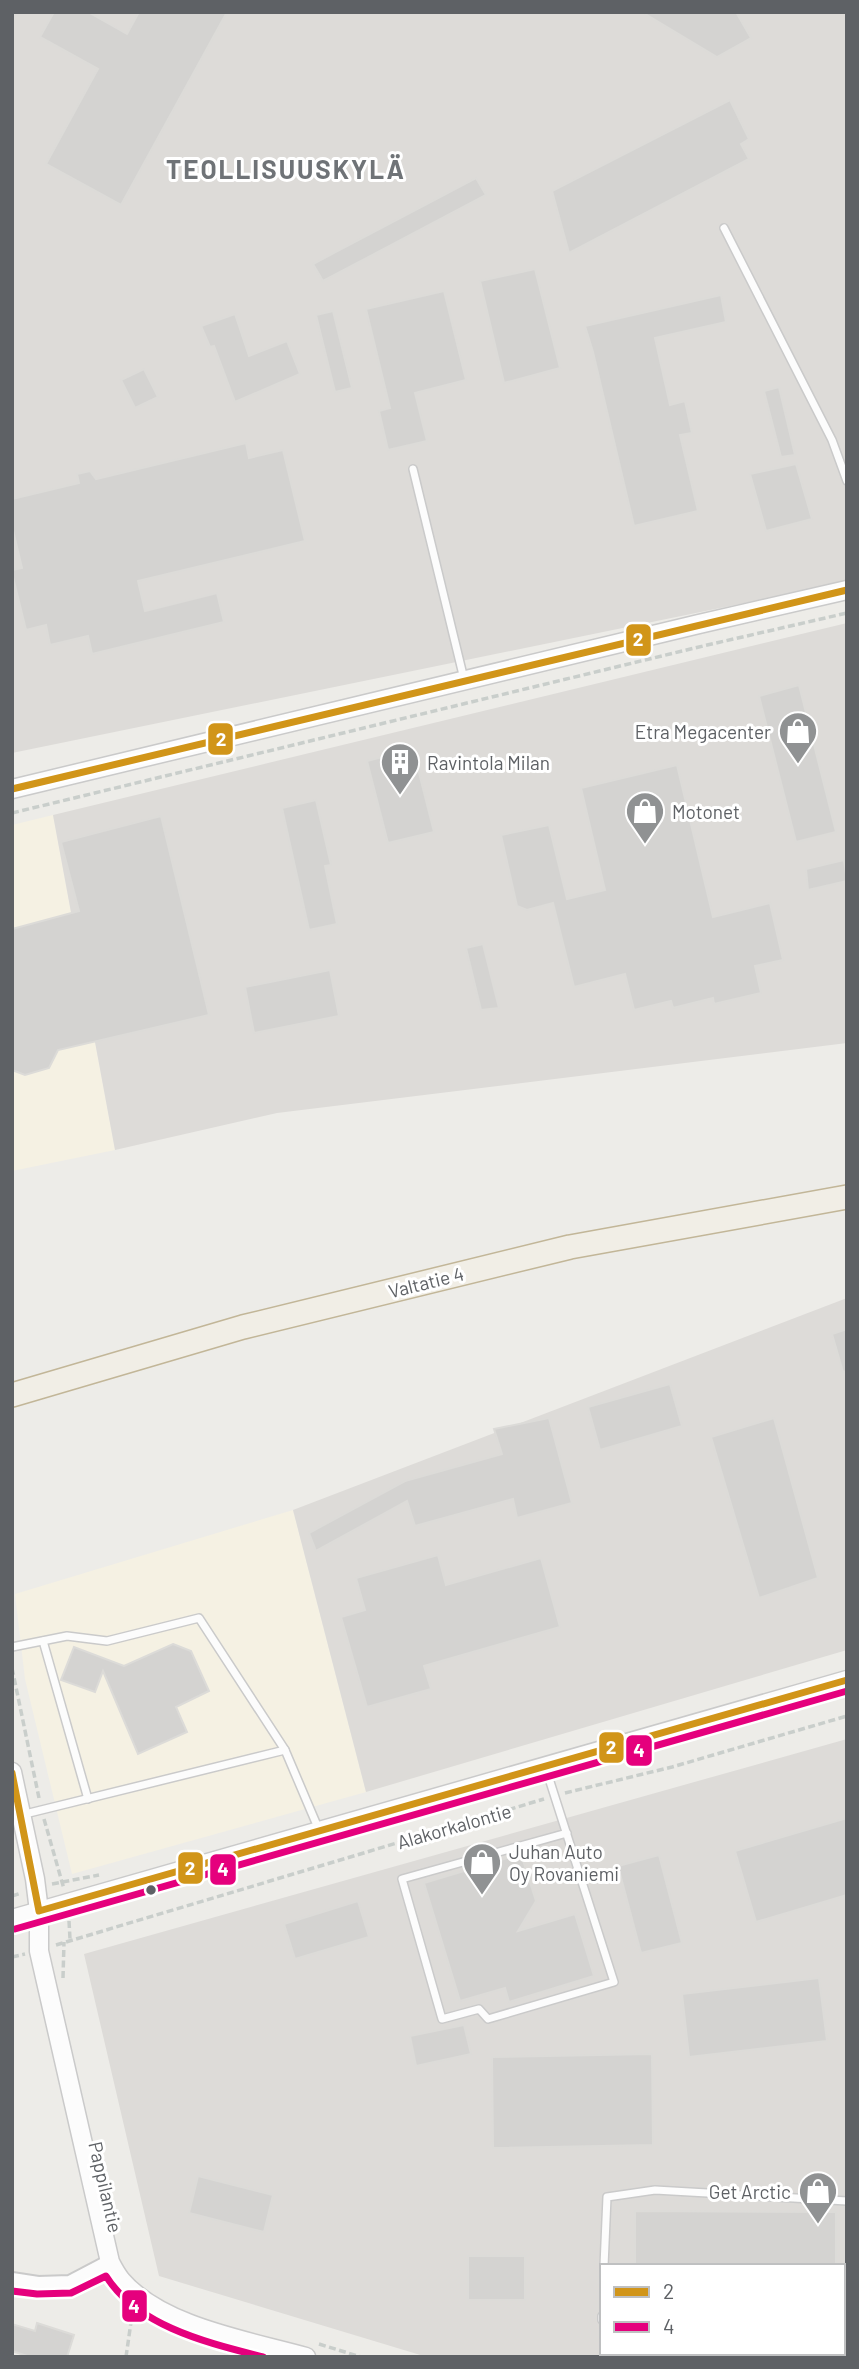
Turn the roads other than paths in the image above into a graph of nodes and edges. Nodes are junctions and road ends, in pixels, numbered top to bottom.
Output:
1 (724, 228) dead end
2 (413, 469) dead end
3 (847, 481) edge
4 (847, 590) edge
5 (464, 680) junction
6 (18, 785) edge
7 (847, 1197) edge
8 (12, 1395) edge
9 (43, 1641) junction
10 (12, 1647) edge
11 (847, 1680) edge
12 (285, 1750) junction
13 (545, 1766) junction
14 (12, 1772) edge
15 (88, 1799) junction
16 (20, 1815) junction
17 (319, 1830) junction
18 (567, 1833) junction
19 (39, 1911) junction
20 (12, 1919) edge
21 (847, 2201) edge
22 (110, 2262) junction
23 (604, 2264) edge
24 (12, 2280) edge
25 (308, 2349) edge

1 - 3 lane
2 - 5 lane
4 - 5 street
5 - 6 street
7 - 8 highway, Valtatie 4
9 - 10 lane
9 - 12 lane
9 - 15 lane
11 - 13 street, Alakorkalontie
12 - 15 lane
12 - 17 lane
13 - 17 street, Alakorkalontie
13 - 18 lane
14 - 16 street, Pappilantie
15 - 16 lane
16 - 19 street, Pappilantie
17 - 19 street, Alakorkalontie
18 - 18 lane
19 - 20 street, Alakorkalontie
19 - 22 street, Pappilantie
21 - 23 lane
22 - 24 street
22 - 25 street, Pappilantie

